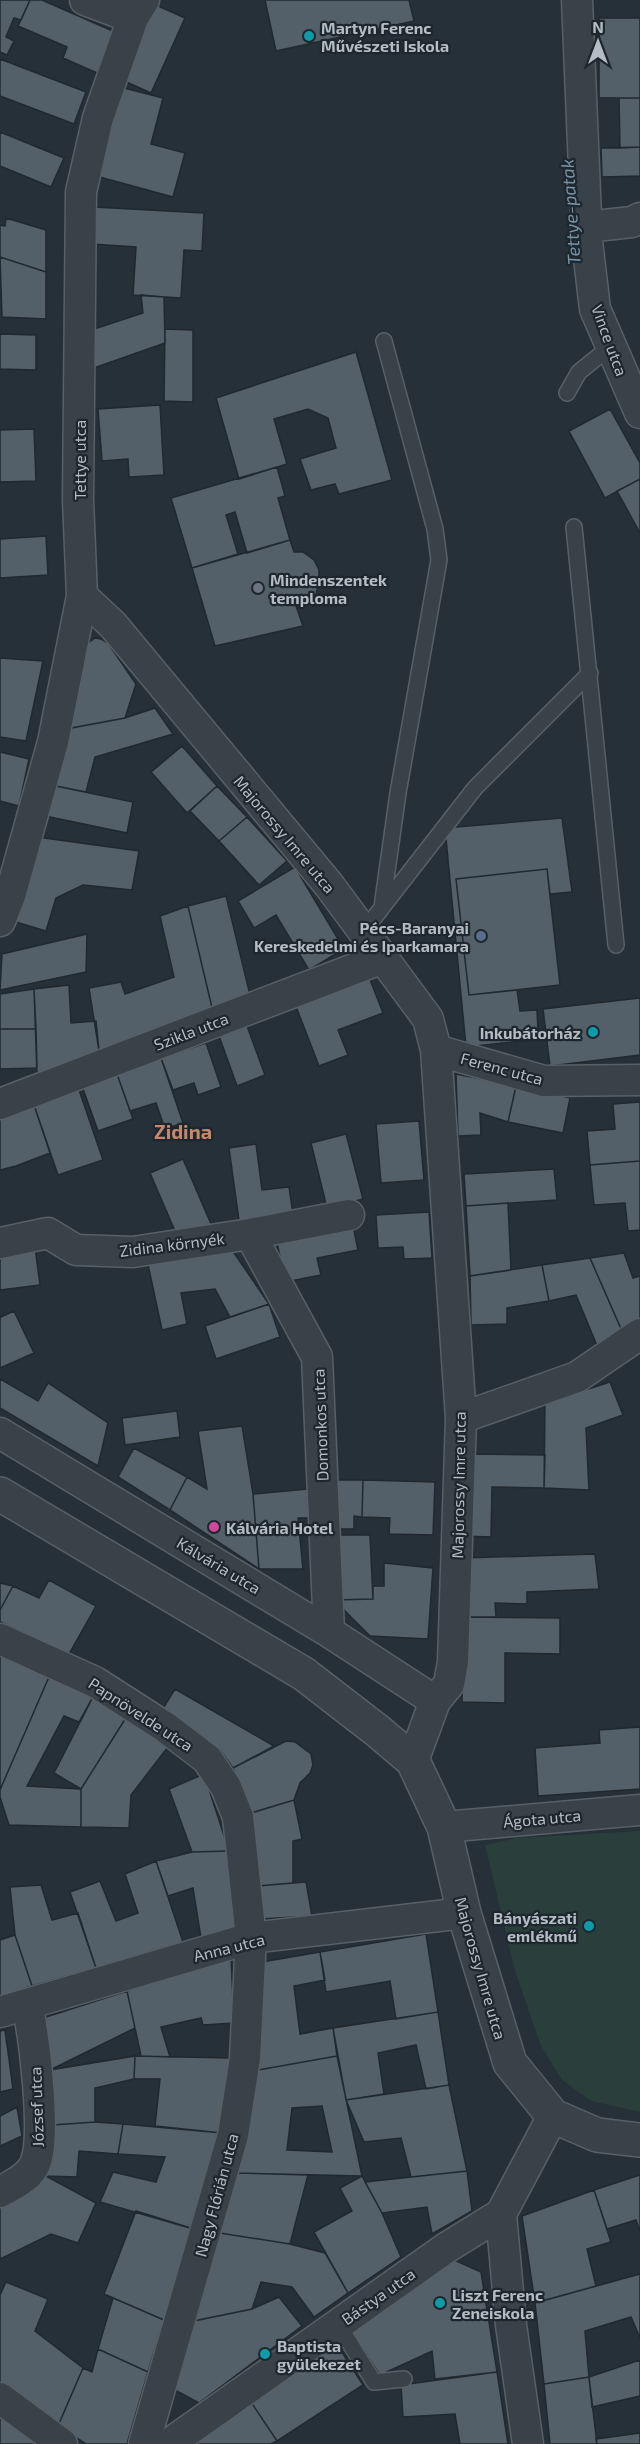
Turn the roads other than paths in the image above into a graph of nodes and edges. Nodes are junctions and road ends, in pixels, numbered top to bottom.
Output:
1 (85, 0) edge
2 (577, 0) edge
3 (138, 9) edge
4 (640, 218) edge
5 (586, 227) junction
6 (384, 341) dead end
7 (610, 347) junction
8 (567, 393) dead end
9 (640, 413) edge
10 (573, 527) dead end
11 (82, 596) junction
12 (590, 673) junction
13 (382, 907) junction
14 (0, 921) edge
15 (363, 932) junction
16 (616, 945) dead end
17 (382, 958) junction
18 (436, 1050) junction
19 (640, 1080) edge
20 (0, 1104) edge
21 (349, 1215) dead end
22 (250, 1234) junction
23 (0, 1243) edge
24 (640, 1334) edge
25 (461, 1418) junction
26 (0, 1433) edge
27 (0, 1494) edge
28 (329, 1632) junction
29 (0, 1639) edge
30 (435, 1701) junction
31 (412, 1761) junction
32 (640, 1810) edge
33 (444, 1827) junction
34 (464, 1913) junction
35 (251, 1938) junction
36 (14, 2008) edge
37 (554, 2116) junction
38 (640, 2140) edge
39 (0, 2192) edge
40 (501, 2214) junction
41 (335, 2326) junction
42 (404, 2379) dead end
43 (0, 2398) edge
44 (62, 2444) edge
45 (144, 2444) edge
46 (169, 2444) edge
47 (528, 2444) edge

1 - 3 street
2 - 5 street, Vince utca
3 - 11 street, Tettye utca
4 - 5 street
5 - 7 street, Vince utca
6 - 13 lane
7 - 8 lane
7 - 9 street, Vince utca
10 - 12 lane
11 - 14 street, Tettye utca
11 - 15 street, Majorossy Imre utca
12 - 13 lane
12 - 16 lane
13 - 15 lane
15 - 17 street, Majorossy Imre utca
17 - 18 street, Majorossy Imre utca
17 - 20 street, Szikla utca
18 - 19 street, Ferenc utca
18 - 25 street, Majorossy Imre utca
21 - 22 street, Zidina környék
22 - 23 street, Zidina környék
22 - 28 street, Domonkos utca
24 - 25 street
25 - 30 street, Majorossy Imre utca
26 - 28 street, Kálvária utca
27 - 31 street
28 - 30 street, Kálvária utca
29 - 35 street, Papnövelde utca
30 - 31 street, Majorossy Imre utca
31 - 33 street, Majorossy Imre utca
32 - 33 street, Ágota utca
33 - 34 street, Majorossy Imre utca
34 - 35 street, Anna utca
34 - 37 street, Majorossy Imre utca
35 - 36 street, Anna utca
35 - 45 street, Nagy Flórián utca
36 - 39 street, József utca
37 - 38 street
37 - 40 street
40 - 41 street, Bástya utca
40 - 47 street
41 - 42 lane
41 - 46 street, Bástya utca
43 - 44 street

